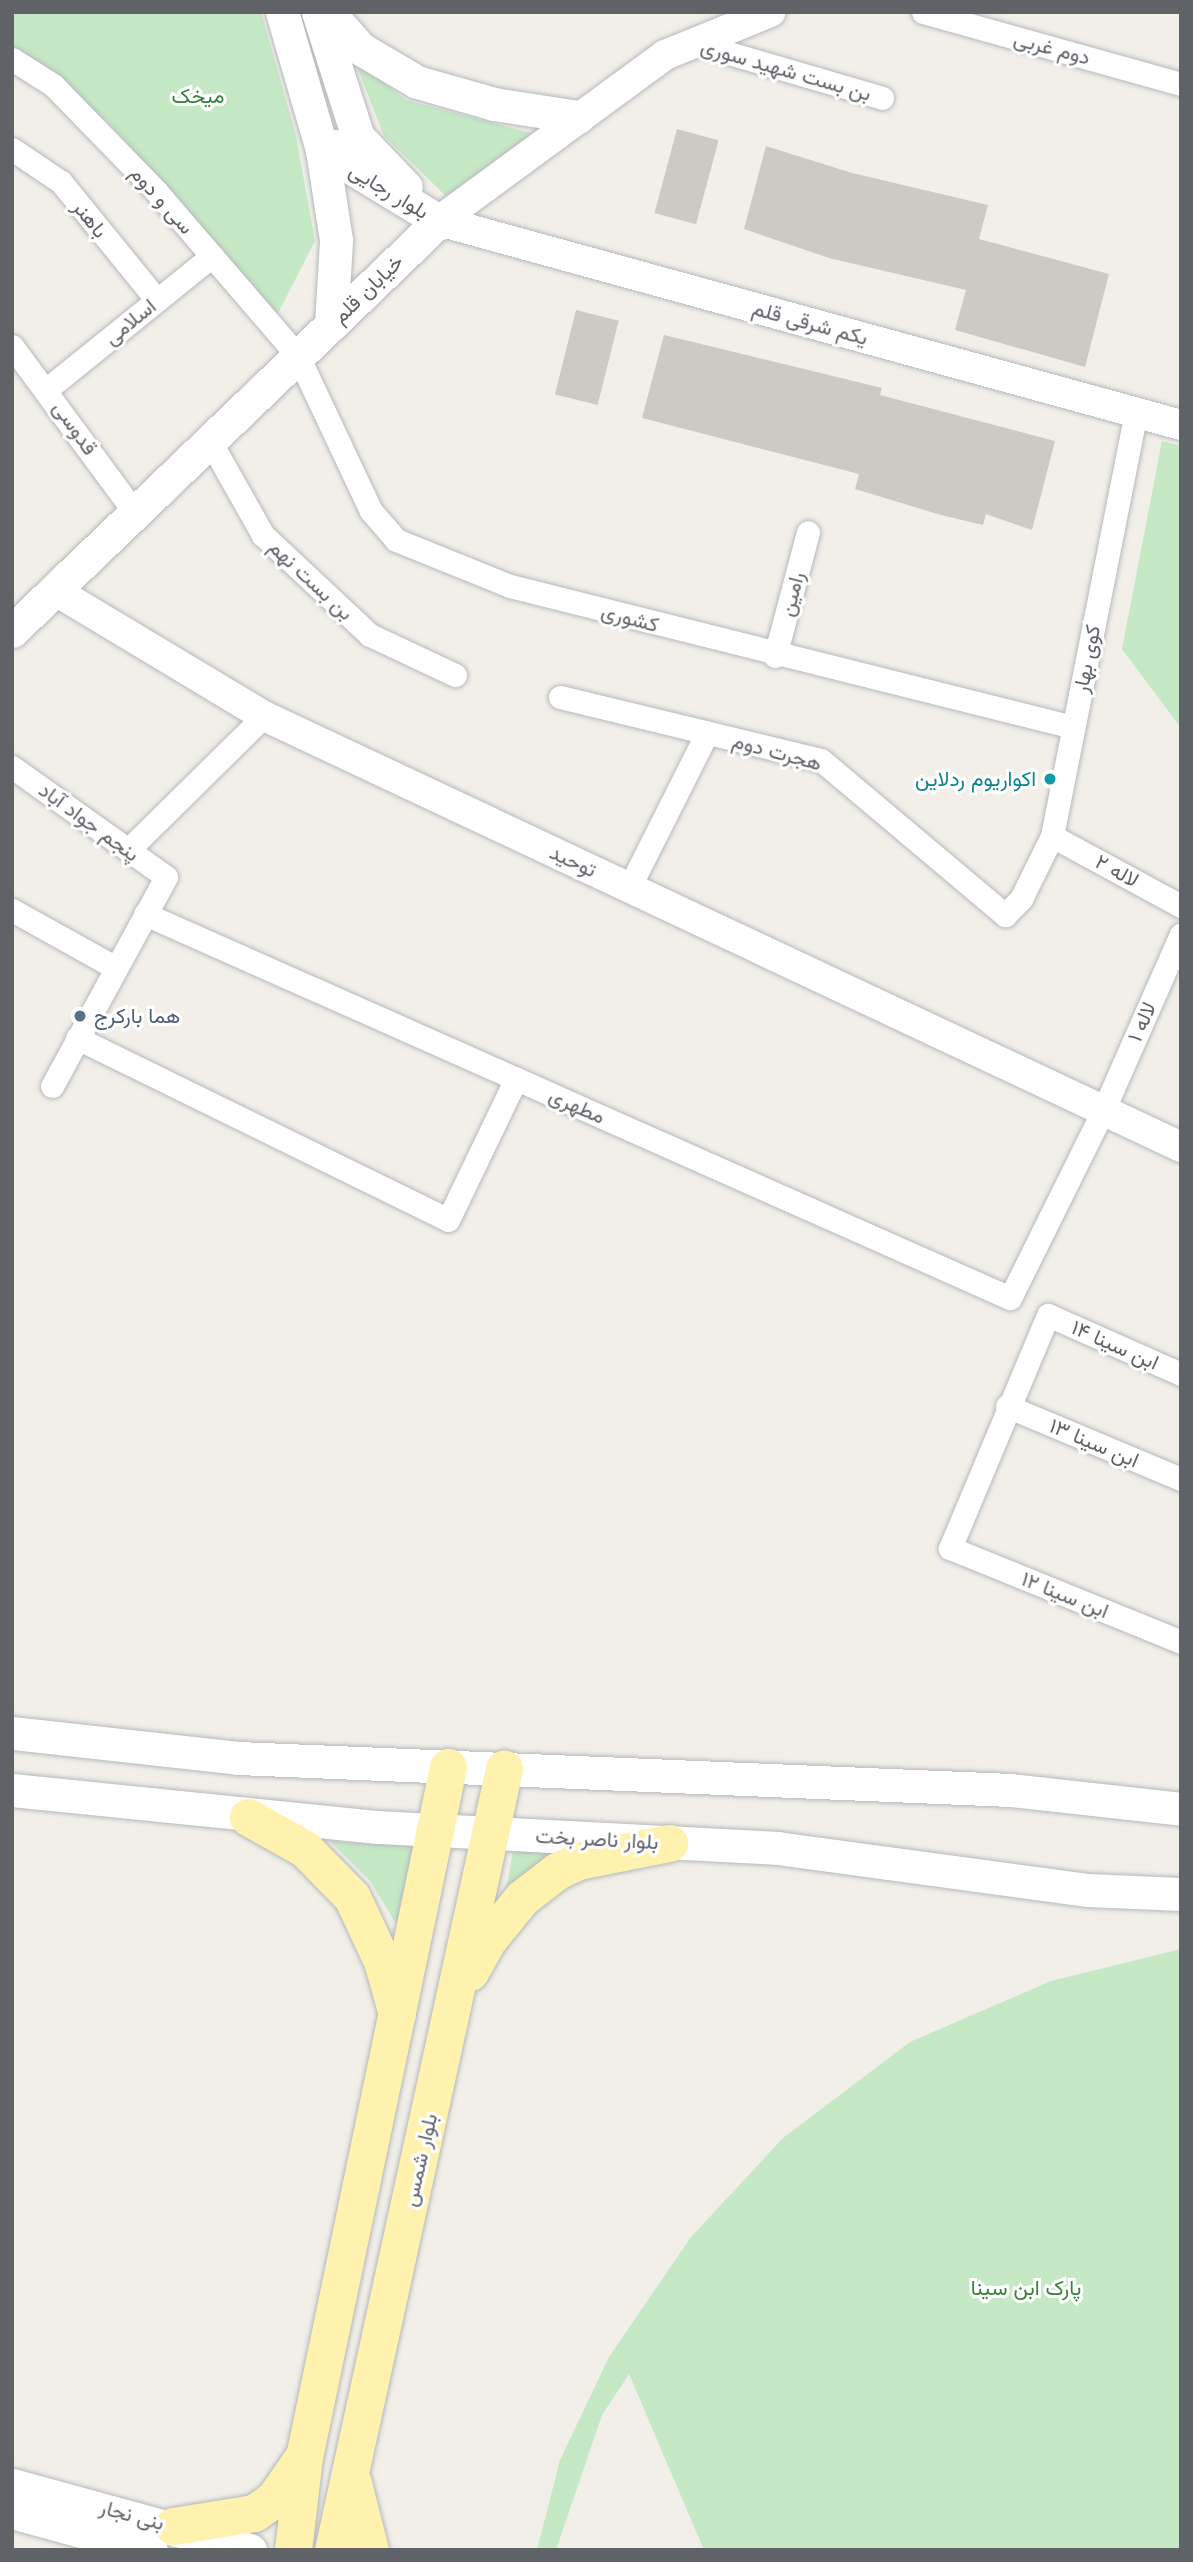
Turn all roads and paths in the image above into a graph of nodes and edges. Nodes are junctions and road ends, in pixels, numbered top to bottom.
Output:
1 (282, 12) edge
2 (318, 12) edge
3 (328, 12) edge
4 (771, 12) edge
5 (923, 12) edge
6 (691, 42) junction
7 (12, 59) edge
8 (1181, 84) edge
9 (882, 98) dead end
10 (578, 117) junction
11 (358, 137) junction
12 (12, 149) edge
13 (322, 150) junction
14 (439, 221) junction
15 (212, 256) junction
16 (157, 300) junction
17 (331, 325) junction
18 (12, 346) edge
19 (298, 356) junction
20 (47, 389) junction
21 (1136, 412) junction
22 (1181, 425) edge
23 (209, 442) junction
24 (135, 513) junction
25 (808, 531) dead end
26 (54, 590) junction
27 (16, 622) edge
28 (775, 656) junction
29 (455, 675) dead end
30 (560, 697) dead end
31 (264, 716) junction
32 (1073, 727) junction
33 (707, 733) junction
34 (12, 767) edge
35 (1052, 836) junction
36 (128, 850) junction
37 (629, 888) junction
38 (1021, 900) joint
39 (1181, 906) edge
40 (12, 910) edge
41 (145, 915) junction
42 (1181, 934) edge
43 (116, 968) junction
44 (78, 1038) junction
45 (516, 1079) junction
46 (52, 1086) dead end
47 (1103, 1111) junction
48 (1181, 1147) edge
49 (1010, 1298) joint
50 (1181, 1374) edge
51 (1007, 1406) junction
52 (1181, 1479) edge
53 (1181, 1642) edge
54 (12, 1733) edge
55 (448, 1767) junction
56 (504, 1769) junction
57 (12, 1790) edge
58 (1181, 1809) edge
59 (248, 1817) junction
60 (436, 1831) junction
61 (490, 1834) junction
62 (669, 1843) junction
63 (1181, 1894) edge
64 (455, 2001) junction
65 (398, 2019) junction
66 (304, 2457) junction
67 (351, 2470) junction
68 (12, 2485) edge
69 (12, 2512) edge
70 (162, 2538) edge
71 (250, 2550) edge
72 (293, 2550) edge
73 (333, 2550) edge
74 (370, 2550) edge

1 - 13 main road
2 - 11 main road, بلوار رجایی
3 - 10 main road
4 - 6 street, خیابان قلم
5 - 8 street, دوم غربی
6 - 9 street, بن بست شهید سوری
6 - 10 street, خیابان قلم
7 - 15 street, سی و دوم
10 - 14 street, خیابان قلم
11 - 13 main road
11 - 14 main road, بلوار رجایی
12 - 16 street, باهنر
13 - 14 main road, بلوار رجایی
13 - 17 main road
14 - 17 main road, خیابان قلم
14 - 21 street, یکم شرقی قلم
15 - 16 street, اسلامی
15 - 19 street, سی و دوم
16 - 20 street, اسلامی
17 - 19 main road, خیابان قلم
18 - 20 street, قدوسی
19 - 23 main road, خیابان قلم
19 - 28 street, کشوری
20 - 24 street, قدوسی
21 - 22 street, یکم شرقی قلم
21 - 32 street, کوی بهار
23 - 24 main road, خیابان قلم
23 - 29 street, بن بست نهم
24 - 26 main road, خیابان قلم
25 - 28 street, رامین
26 - 27 main road, خیابان قلم
26 - 31 street, توحید
28 - 32 street, کشوری
30 - 33 street, هجرت دوم
31 - 36 street
31 - 37 street, توحید
32 - 35 street, کوی بهار
33 - 37 street
33 - 38 street, هجرت دوم
34 - 36 street, پنجم جواد آباد
35 - 38 street, کوی بهار
35 - 39 street, لاله ۲
36 - 41 street, پنجم جواد آباد
37 - 47 street, توحید
40 - 43 street
41 - 43 street
41 - 45 street, مطهری
42 - 47 street, لاله ۱
43 - 44 street
44 - 45 street
44 - 46 street
45 - 49 street, مطهری
47 - 48 street, توحید
47 - 49 street, لاله ۱
50 - 51 street, ابن سینا ۱۴
51 - 52 street, ابن سینا ۱۳
51 - 53 street, ابن سینا ۱۲
54 - 55 main road
55 - 56 main road
55 - 60 main road
56 - 58 main road
56 - 61 main road, بلوار شمس
57 - 59 main road, بلوار ناصر بخت
59 - 60 main road, بلوار ناصر بخت
59 - 65 main road
60 - 61 main road, بلوار ناصر بخت
60 - 65 main road
61 - 62 main road, بلوار ناصر بخت
61 - 64 main road, بلوار شمس
62 - 63 main road, بلوار ناصر بخت
62 - 64 main road
64 - 67 main road, بلوار شمس
65 - 66 main road
66 - 70 main road
66 - 72 main road
67 - 73 main road, بلوار شمس
67 - 74 main road
68 - 70 main road, بنی نجار
69 - 70 main road, بنی نجار
70 - 71 main road, بنی نجار

